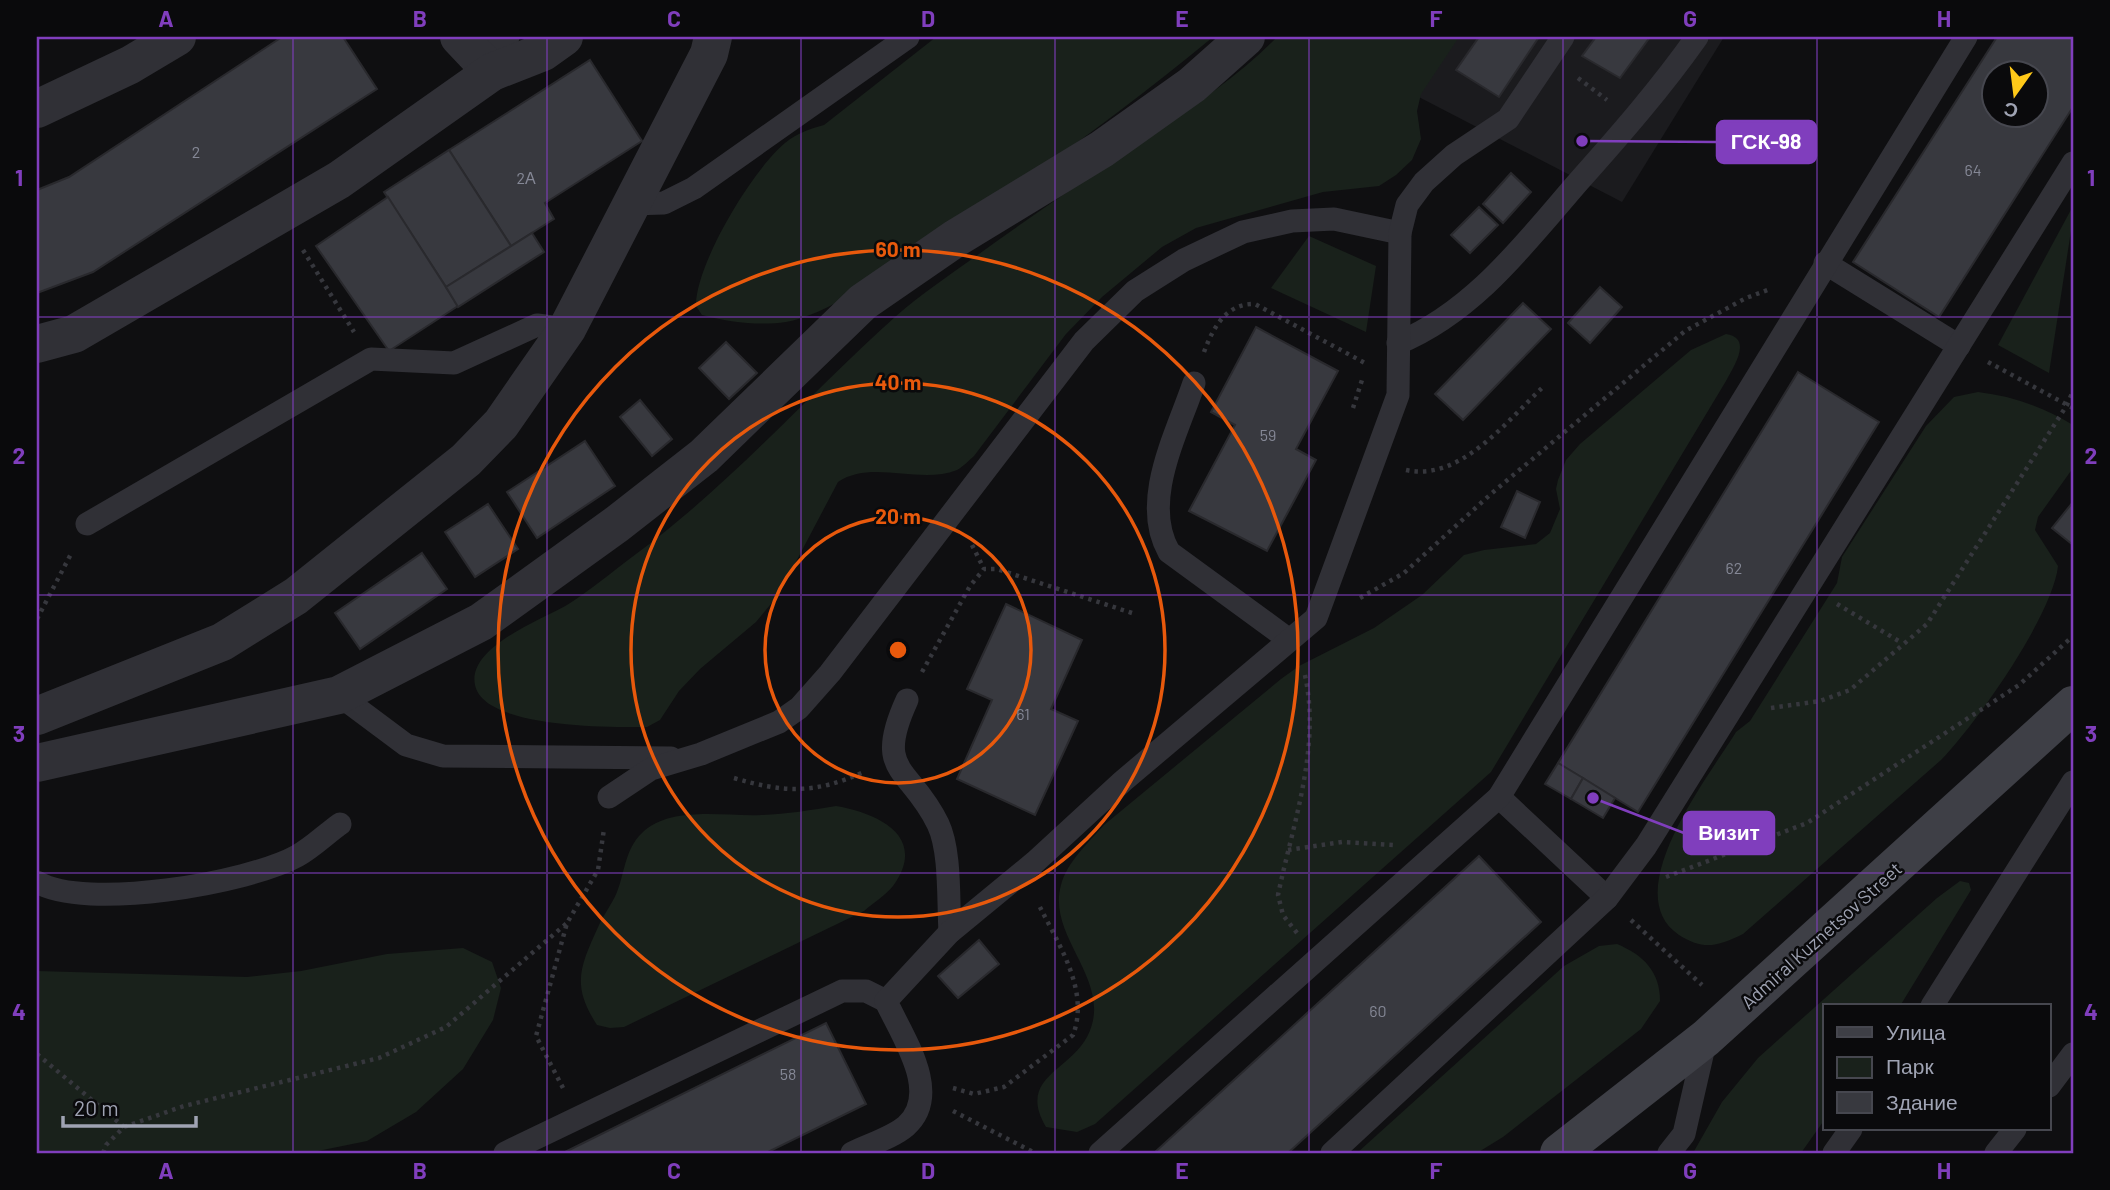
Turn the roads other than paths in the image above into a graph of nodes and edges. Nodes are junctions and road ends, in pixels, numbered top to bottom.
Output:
1 (177, 37) edge
2 (509, 37) edge
3 (564, 37) edge
4 (713, 37) edge
5 (908, 37) edge
6 (1246, 37) edge
7 (1563, 37) edge
8 (1697, 37) edge
9 (1966, 37) edge
10 (475, 54) edge
11 (37, 109) edge
12 (2073, 163) edge
13 (630, 204) junction
14 (1400, 233) junction
15 (1825, 263) junction
16 (567, 329) junction
17 (1398, 343) junction
18 (37, 344) edge
19 (1959, 345) junction
20 (1194, 383) dead end
21 (87, 524) road end
22 (1288, 639) junction
23 (339, 695) junction
24 (907, 700) dead end
25 (2073, 705) edge
26 (37, 716) edge
27 (685, 758) junction
28 (37, 763) edge
29 (2073, 782) edge
30 (609, 797) road end
31 (1499, 797) junction
32 (340, 824) dead end
33 (37, 882) edge
34 (1606, 898) junction
35 (950, 932) junction
36 (886, 1001) junction
37 (1933, 1004) edge
38 (1720, 1026) junction
39 (2073, 1054) edge
40 (2050, 1085) edge
41 (1850, 1130) edge
42 (2014, 1130) edge
43 (505, 1153) edge
44 (852, 1153) edge
45 (1100, 1153) edge
46 (1332, 1153) edge
47 (1559, 1153) edge
48 (1669, 1153) edge
49 (1833, 1153) edge
50 (1996, 1153) edge

1 - 11 street
2 - 10 lane
3 - 10 street
4 - 13 street
5 - 13 lane
6 - 23 street
7 - 14 lane
8 - 17 lane
9 - 15 lane
10 - 18 street
12 - 19 lane
13 - 16 street
14 - 17 lane
14 - 27 lane
15 - 19 lane
15 - 31 lane
16 - 21 lane
16 - 26 street
17 - 22 lane
19 - 34 lane
20 - 22 lane
22 - 35 lane
23 - 27 lane
23 - 28 street
24 - 35 lane
25 - 38 main road, Admiral Kuznetsov Street
27 - 30 lane
29 - 37 lane
31 - 34 lane
31 - 45 lane
32 - 33 lane
34 - 46 lane
35 - 36 lane
36 - 43 lane
36 - 44 lane
38 - 47 main road, Admiral Kuznetsov Street
38 - 48 lane
39 - 40 lane
41 - 49 lane
42 - 50 lane

